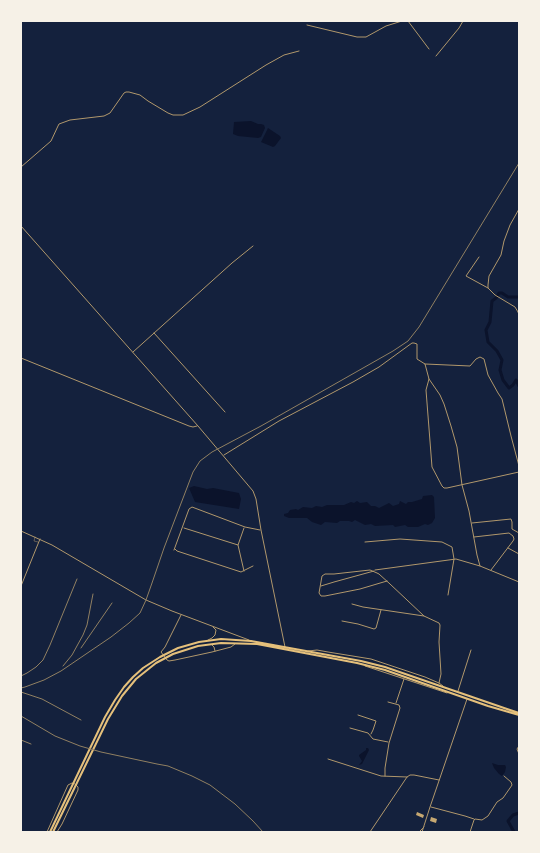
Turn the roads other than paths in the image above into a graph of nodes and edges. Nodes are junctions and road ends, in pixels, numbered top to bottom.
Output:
1 (402, 21) edge
2 (408, 21) edge
3 (463, 21) edge
4 (307, 25) dead end
5 (429, 49) dead end
6 (299, 51) dead end
7 (436, 56) dead end
8 (21, 167) edge
9 (519, 209) edge
10 (21, 226) edge
11 (253, 246) dead end
12 (479, 257) dead end
13 (488, 288) junction
14 (519, 315) edge
15 (154, 333) junction
16 (133, 353) junction
17 (21, 358) edge
18 (425, 364) junction
19 (429, 379) junction
20 (225, 412) dead end
21 (198, 426) junction
22 (223, 456) junction
23 (519, 466) edge
24 (519, 472) edge
25 (462, 485) junction
26 (471, 523) junction
27 (245, 527) junction
28 (182, 528) junction
29 (261, 530) junction
30 (21, 531) edge
31 (519, 533) edge
32 (35, 537) junction
33 (473, 537) junction
34 (40, 539) junction
35 (365, 542) dead end
36 (38, 543) junction
37 (238, 544) junction
38 (508, 548) junction
39 (519, 554) edge
40 (454, 559) junction
41 (254, 566) dead end
42 (480, 566) junction
43 (491, 570) junction
44 (244, 571) junction
45 (373, 571) junction
46 (387, 582) junction
47 (519, 582) edge
48 (21, 586) edge
49 (320, 587) junction
50 (448, 595) dead end
51 (352, 604) dead end
52 (381, 610) junction
53 (181, 615) junction
54 (424, 616) junction
55 (342, 621) dead end
56 (211, 625) junction
57 (206, 641) junction
58 (251, 641) junction
59 (240, 643) junction
60 (205, 644) junction
61 (285, 647) junction
62 (179, 650) junction
63 (471, 650) dead end
64 (215, 651) junction
65 (307, 651) junction
66 (357, 663) junction
67 (404, 679) junction
68 (439, 683) junction
69 (445, 688) junction
70 (458, 692) junction
71 (451, 693) junction
72 (467, 699) junction
73 (388, 702) dead end
74 (396, 704) junction
75 (519, 714) edge
76 (358, 715) dead end
77 (350, 728) dead end
78 (371, 735) junction
79 (389, 743) junction
80 (519, 746) edge
81 (519, 754) edge
82 (328, 759) dead end
83 (386, 776) junction
84 (504, 776) dead end
85 (407, 777) junction
86 (439, 780) junction
87 (430, 807) junction
88 (62, 810) junction
89 (474, 819) junction
90 (424, 827) junction
91 (48, 832) edge
92 (53, 832) edge
93 (58, 832) edge
94 (370, 832) edge
95 (419, 832) edge
96 (422, 832) edge
97 (470, 832) edge

1 - 4 street
2 - 5 street
3 - 7 street
6 - 8 street
9 - 13 street
10 - 16 street
11 - 15 street
12 - 13 street
13 - 14 street
15 - 16 street
15 - 20 street
16 - 21 street
17 - 21 street
18 - 19 street
18 - 22 street
18 - 23 street
19 - 25 street
19 - 25 street
21 - 22 street
22 - 29 street
24 - 25 street
25 - 26 street
26 - 31 street
26 - 33 street
27 - 28 street
27 - 29 street
27 - 37 street
28 - 37 street
28 - 44 street
29 - 61 street
30 - 32 street
32 - 34 street
32 - 36 lane
33 - 38 street
33 - 42 street
34 - 36 street
34 - 53 street
35 - 40 street
36 - 48 street
37 - 44 street
38 - 39 street
38 - 43 street
40 - 42 street
40 - 45 street
40 - 50 street
41 - 44 street
42 - 43 street
43 - 47 street
45 - 46 street
45 - 49 street
45 - 49 street
46 - 49 street
46 - 54 street
51 - 52 street
52 - 54 street
52 - 55 street
53 - 56 street
53 - 64 street
54 - 68 street
56 - 57 street
56 - 58 street
57 - 58 highway
57 - 62 highway
58 - 61 highway
59 - 60 highway
59 - 64 street
59 - 66 highway
60 - 62 highway
60 - 64 street
61 - 65 highway
62 - 88 highway
63 - 70 street
65 - 68 street
65 - 69 highway
66 - 67 street
66 - 71 highway
67 - 71 street
67 - 74 street
68 - 69 street
69 - 70 highway
70 - 75 highway
71 - 72 highway
72 - 75 highway
72 - 86 street
73 - 74 street
74 - 79 street
76 - 78 street
77 - 78 street
78 - 79 street
79 - 83 street
80 - 81 street
82 - 83 street
83 - 85 street
84 - 89 street
85 - 86 street
85 - 94 street
86 - 87 street
87 - 89 street
87 - 90 street
88 - 91 highway
88 - 92 highway
89 - 97 street
90 - 95 street
90 - 96 street
91 - 93 street

